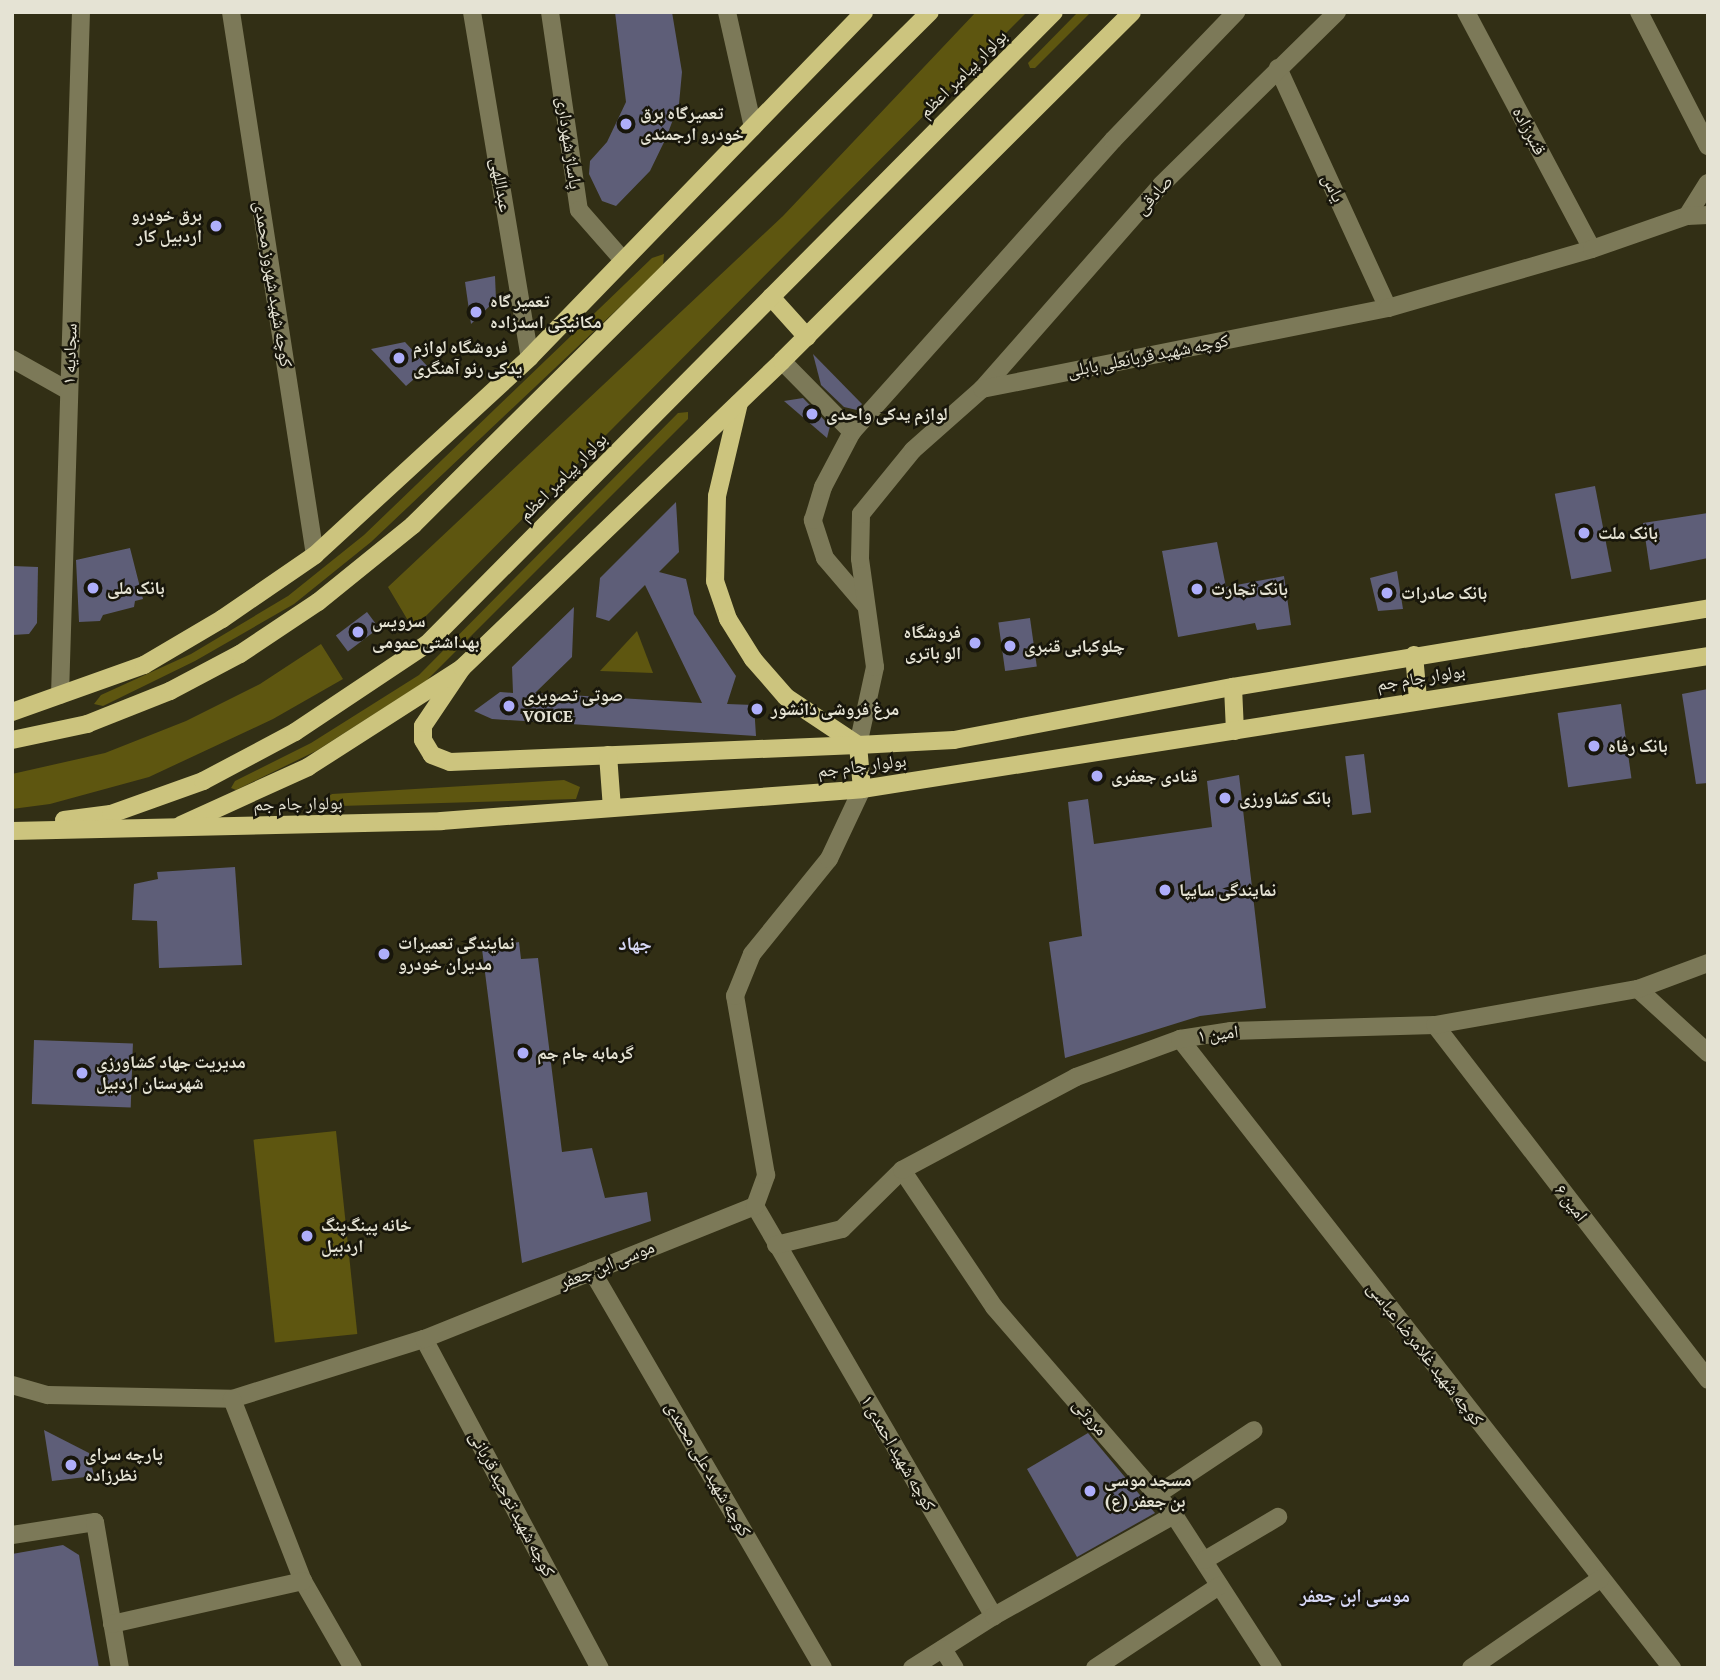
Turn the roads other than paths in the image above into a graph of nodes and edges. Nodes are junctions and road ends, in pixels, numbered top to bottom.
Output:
1 (81, 12) edge
2 (231, 12) edge
3 (472, 12) edge
4 (550, 12) edge
5 (727, 12) edge
6 (864, 12) edge
7 (930, 12) edge
8 (1054, 12) edge
9 (1132, 12) edge
10 (1236, 12) edge
11 (1338, 12) edge
12 (1466, 12) edge
13 (1639, 12) edge
14 (1278, 68) junction
15 (753, 127) junction
16 (1708, 146) edge
17 (1708, 183) edge
18 (1708, 215) edge
19 (1687, 216) junction
20 (1592, 249) junction
21 (622, 258) junction
22 (771, 297) junction
23 (1388, 308) junction
24 (807, 337) junction
25 (530, 357) junction
26 (12, 359) edge
27 (782, 361) junction
28 (982, 389) junction
29 (69, 391) junction
30 (739, 403) junction
31 (852, 432) junction
32 (315, 555) junction
33 (866, 606) junction
34 (1708, 608) edge
35 (1414, 655) junction
36 (1708, 656) edge
37 (462, 668) junction
38 (1233, 687) junction
39 (60, 695) junction
40 (1418, 699) junction
41 (12, 712) edge
42 (1235, 731) junction
43 (12, 740) edge
44 (858, 745) junction
45 (608, 755) junction
46 (862, 789) junction
47 (612, 808) junction
48 (175, 828) junction
49 (12, 829) edge
50 (1708, 963) edge
51 (1638, 989) junction
52 (1435, 1025) junction
53 (1180, 1039) junction
54 (1708, 1053) edge
55 (902, 1170) junction
56 (755, 1206) junction
57 (776, 1244) junction
58 (592, 1270) junction
59 (424, 1339) junction
60 (1708, 1380) edge
61 (12, 1385) edge
62 (232, 1399) junction
63 (1254, 1430) dead end
64 (1158, 1494) junction
65 (1174, 1516) junction
66 (1278, 1517) dead end
67 (12, 1535) edge
68 (1205, 1560) junction
69 (1600, 1578) junction
70 (303, 1581) junction
71 (1219, 1586) junction
72 (994, 1616) junction
73 (112, 1624) junction
74 (943, 1648) junction
75 (120, 1668) edge
76 (353, 1668) edge
77 (600, 1668) edge
78 (823, 1668) edge
79 (912, 1668) edge
80 (955, 1668) edge
81 (1095, 1668) edge
82 (1273, 1668) edge
83 (1471, 1668) edge
84 (1672, 1668) edge

1 - 29 street, سجادیه ۱
2 - 32 street, کوچه شهید شهروز محمدی
3 - 25 street, عبداللهی
4 - 21 street, پاساژ شهرداری
5 - 15 street
6 - 15 main road
7 - 43 main road
8 - 22 main road, بولوار پیامبر اعظم
9 - 24 main road
10 - 31 street
11 - 14 street, صادقی
12 - 20 street, قنبرزاده
13 - 16 street
14 - 23 street, یاس
14 - 28 street, صادقی
15 - 21 main road
17 - 19 street
18 - 19 street, کوچه شهید قربانعلی بابلی
19 - 20 street, کوچه شهید قربانعلی بابلی
20 - 23 street, کوچه شهید قربانعلی بابلی
21 - 25 main road
22 - 24 main road
22 - 49 main road, بولوار پیامبر اعظم
23 - 28 street, کوچه شهید قربانعلی بابلی
24 - 27 main road
25 - 32 main road
26 - 29 street
27 - 30 main road
27 - 31 street
28 - 33 street
29 - 39 street, سجادیه ۱
30 - 37 main road
30 - 44 main road
31 - 33 street
32 - 39 main road
33 - 44 street
34 - 35 main road, بولوار جام جم
35 - 38 main road, بولوار جام جم
35 - 40 main road
36 - 40 main road, بولوار جام جم
37 - 45 main road, بولوار جام جم
37 - 48 main road
38 - 42 main road
38 - 44 main road, بولوار جام جم
39 - 41 main road
40 - 42 main road, بولوار جام جم
42 - 46 main road, بولوار جام جم
44 - 45 main road, بولوار جام جم
44 - 46 main road
45 - 47 main road
46 - 47 main road, بولوار جام جم
46 - 56 street
47 - 48 main road, بولوار جام جم
48 - 49 main road, بولوار جام جم
50 - 51 street, امین ۱
51 - 52 street, امین ۱
51 - 54 street
52 - 53 street, امین ۱
52 - 60 street, امین ۶
53 - 55 street, امین ۱
53 - 69 street, کوچه شهید غلامرضا عباسی
55 - 57 street, امین ۱
55 - 64 street, مروتی
56 - 57 street, کوچه شهید احمدی ۱
56 - 58 street, موسی ابن جعفر
57 - 72 street, کوچه شهید احمدی ۱
58 - 59 street, موسی ابن جعفر
58 - 78 street, کوچه شهید علی محمدی
59 - 62 street, موسی ابن جعفر
59 - 77 street, کوچه شهید توحید قربانی
61 - 62 street, موسی ابن جعفر
62 - 70 street
63 - 64 street
64 - 65 street, مروتی
65 - 68 street, مروتی
65 - 72 street
66 - 68 street
67 - 73 street
68 - 71 street, مروتی
69 - 83 street
69 - 84 street, کوچه شهید غلامرضا عباسی
70 - 73 street
70 - 76 street
71 - 81 street
71 - 82 street, مروتی
72 - 74 street
73 - 75 street
74 - 79 street
74 - 80 street

